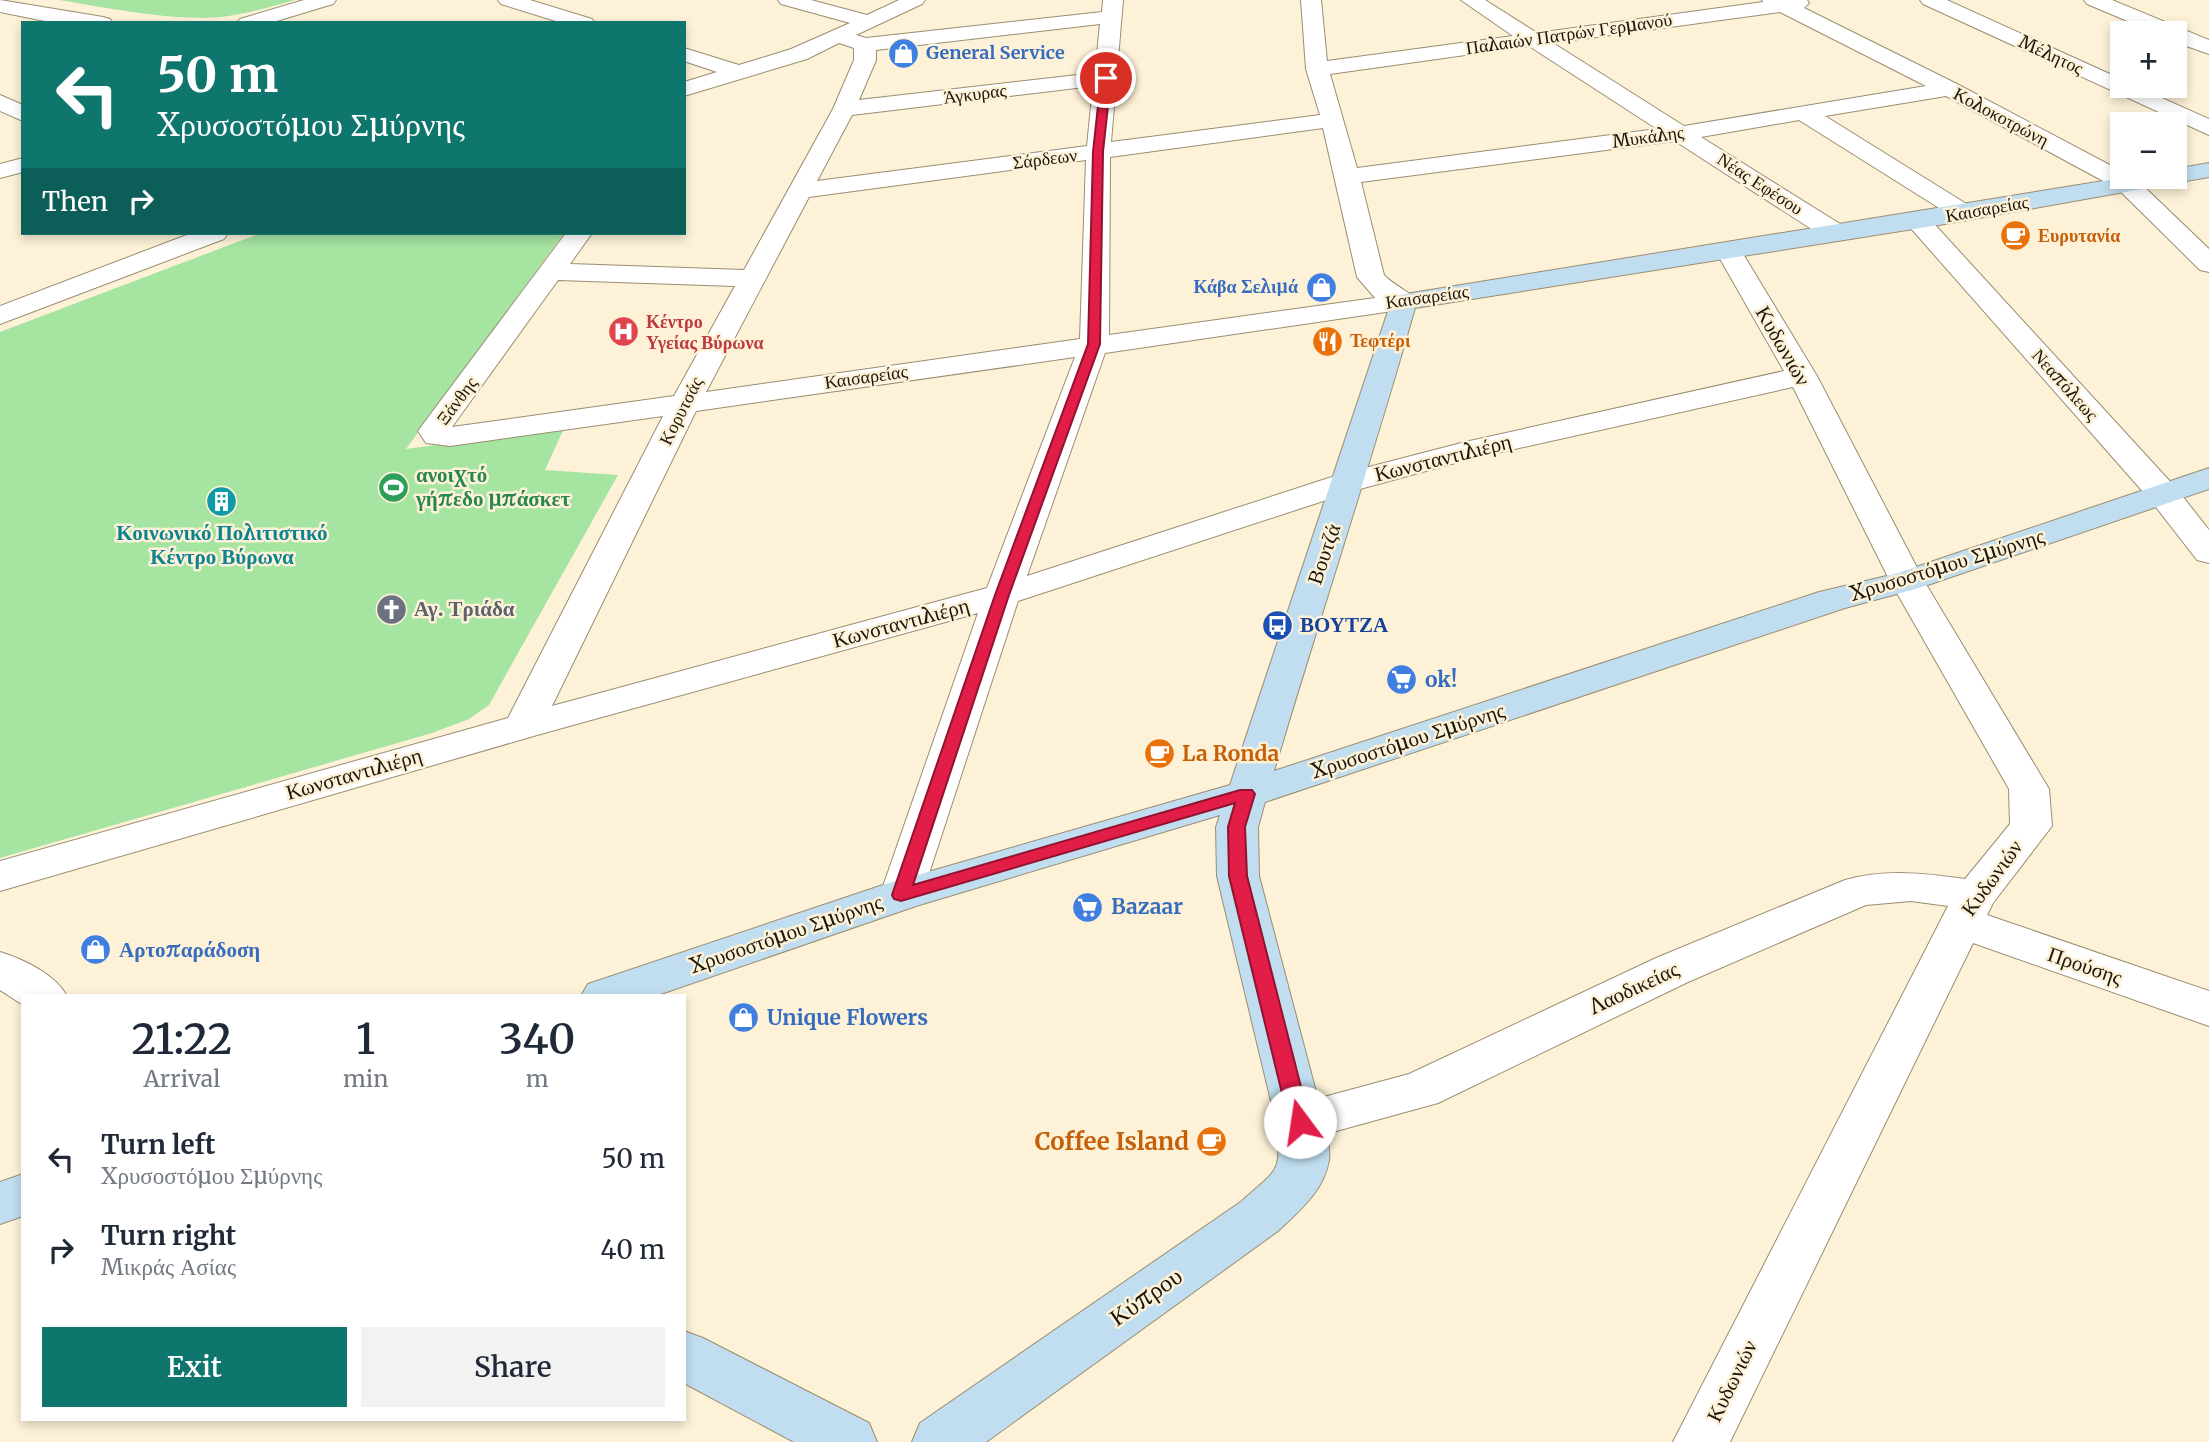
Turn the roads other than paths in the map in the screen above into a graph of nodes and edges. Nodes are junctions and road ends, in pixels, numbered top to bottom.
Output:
1 (326, 0) edge
2 (508, 0) edge
3 (788, 0) edge
4 (915, 0) edge
5 (1311, 0) edge
6 (1471, 0) edge
7 (1822, 0) edge
8 (1930, 0) edge
9 (2094, 0) edge
10 (1778, 3) edge
11 (0, 5) edge
12 (1112, 8) edge
13 (558, 14) junction
14 (43, 15) junction
15 (21, 21) edge
16 (22, 21) edge
17 (88, 21) edge
18 (254, 21) edge
19 (534, 21) edge
20 (579, 21) edge
21 (2143, 21) edge
22 (0, 27) edge
23 (858, 34) junction
24 (1532, 39) junction
25 (2187, 39) edge
26 (2209, 48) edge
27 (686, 55) edge
28 (1317, 69) junction
29 (741, 73) junction
30 (1106, 78) junction
31 (686, 88) edge
32 (1949, 89) junction
33 (0, 102) edge
34 (844, 110) junction
35 (21, 113) edge
36 (1805, 114) junction
37 (1333, 120) junction
38 (2209, 128) edge
39 (1681, 133) junction
40 (1098, 152) junction
41 (21, 165) edge
42 (2209, 170) edge
43 (0, 171) edge
44 (2187, 174) edge
45 (2110, 175) edge
46 (1346, 177) junction
47 (2110, 187) edge
48 (2132, 189) edge
49 (799, 191) junction
50 (1964, 213) junction
51 (1917, 220) junction
52 (1836, 233) junction
53 (210, 235) edge
54 (578, 235) edge
55 (1728, 250) junction
56 (2209, 264) edge
57 (552, 272) junction
58 (753, 278) junction
59 (1403, 302) junction
60 (0, 316) edge
61 (1094, 344) junction
62 (1802, 376) junction
63 (684, 405) junction
64 (2209, 478) edge
65 (1349, 482) junction
66 (2164, 495) junction
67 (2209, 553) edge
68 (1907, 582) junction
69 (1002, 595) junction
70 (523, 726) junction
71 (1246, 794) junction
72 (0, 876) edge
73 (901, 895) junction
74 (1968, 909) junction
75 (0, 968) edge
76 (41, 994) edge
77 (610, 994) edge
78 (2209, 1009) edge
79 (1300, 1122) junction
80 (21, 1196) edge
81 (0, 1203) edge
82 (686, 1356) edge
83 (849, 1442) edge
84 (940, 1442) edge
85 (1701, 1442) edge

1 - 18 street
2 - 13 street
3 - 23 street
4 - 23 street
5 - 28 street
6 - 24 street, Νέας Εφέσου
7 - 10 street, Παλαιών Πατρών Γερμανού
8 - 38 street, Μέλητος
9 - 21 street
10 - 24 street, Παλαιών Πατρών Γερμανού
10 - 32 street, Κολοκοτρώνη
11 - 14 street
12 - 23 street
12 - 30 street
13 - 19 street
13 - 20 street
14 - 16 street
14 - 17 street
15 - 22 street
23 - 29 street
23 - 34 street, Κορυτσάς
24 - 28 street, Παλαιών Πατρών Γερμανού
24 - 39 street, Νέας Εφέσου
25 - 26 street
27 - 29 street
28 - 37 street
29 - 31 street
30 - 34 street, Άγκυρας
30 - 40 street
32 - 36 street, Μυκάλης
32 - 45 street, Κολοκοτρώνη
33 - 35 street
34 - 49 street, Κορυτσάς
36 - 39 street, Μυκάλης
36 - 50 street
37 - 40 street, Σάρδεων
37 - 46 street
39 - 46 street, Μυκάλης
39 - 52 street, Νέας Εφέσου
40 - 49 street, Σάρδεων
40 - 61 street
41 - 43 street
42 - 44 street
46 - 59 street
47 - 50 street, Καισαρείας
48 - 56 street, Κολοκοτρώνη
49 - 58 street, Κορυτσάς
50 - 51 street, Καισαρείας
51 - 52 street, Καισαρείας
51 - 66 street, Νεαπόλεως
52 - 55 street, Καισαρείας
53 - 60 street
54 - 57 street, Ξάνθης
55 - 59 street, Καισαρείας
55 - 62 street, Κυδωνιών
57 - 58 street
57 - 63 street, Ξάνθης
58 - 63 street, Κορυτσάς
59 - 61 street, Καισαρείας
59 - 65 street, Βουτζά
61 - 63 street, Καισαρείας
61 - 69 street
62 - 65 street, Κωνσταντιλιέρη
62 - 68 street, Κυδωνιών
63 - 70 street, Κορυτσάς
64 - 66 street, Χρυσοστόμου Σμύρνης
65 - 69 street, Κωνσταντιλιέρη
65 - 71 street, Βουτζά
66 - 67 street, Νεαπόλεως
66 - 68 street, Χρυσοστόμου Σμύρνης
68 - 71 street, Χρυσοστόμου Σμύρνης
68 - 74 street, Κυδωνιών
69 - 70 street, Κωνσταντιλιέρη
69 - 73 street
70 - 72 street, Κωνσταντιλιέρη
71 - 73 street, Χρυσοστόμου Σμύρνης
71 - 79 street, Βουτζά
73 - 77 street, Χρυσοστόμου Σμύρνης
74 - 78 street, Προύσης
74 - 79 street, Λαοδικείας
74 - 85 street, Κυδωνιών
75 - 76 street
79 - 84 street, Κύπρου
80 - 81 street
82 - 83 street

